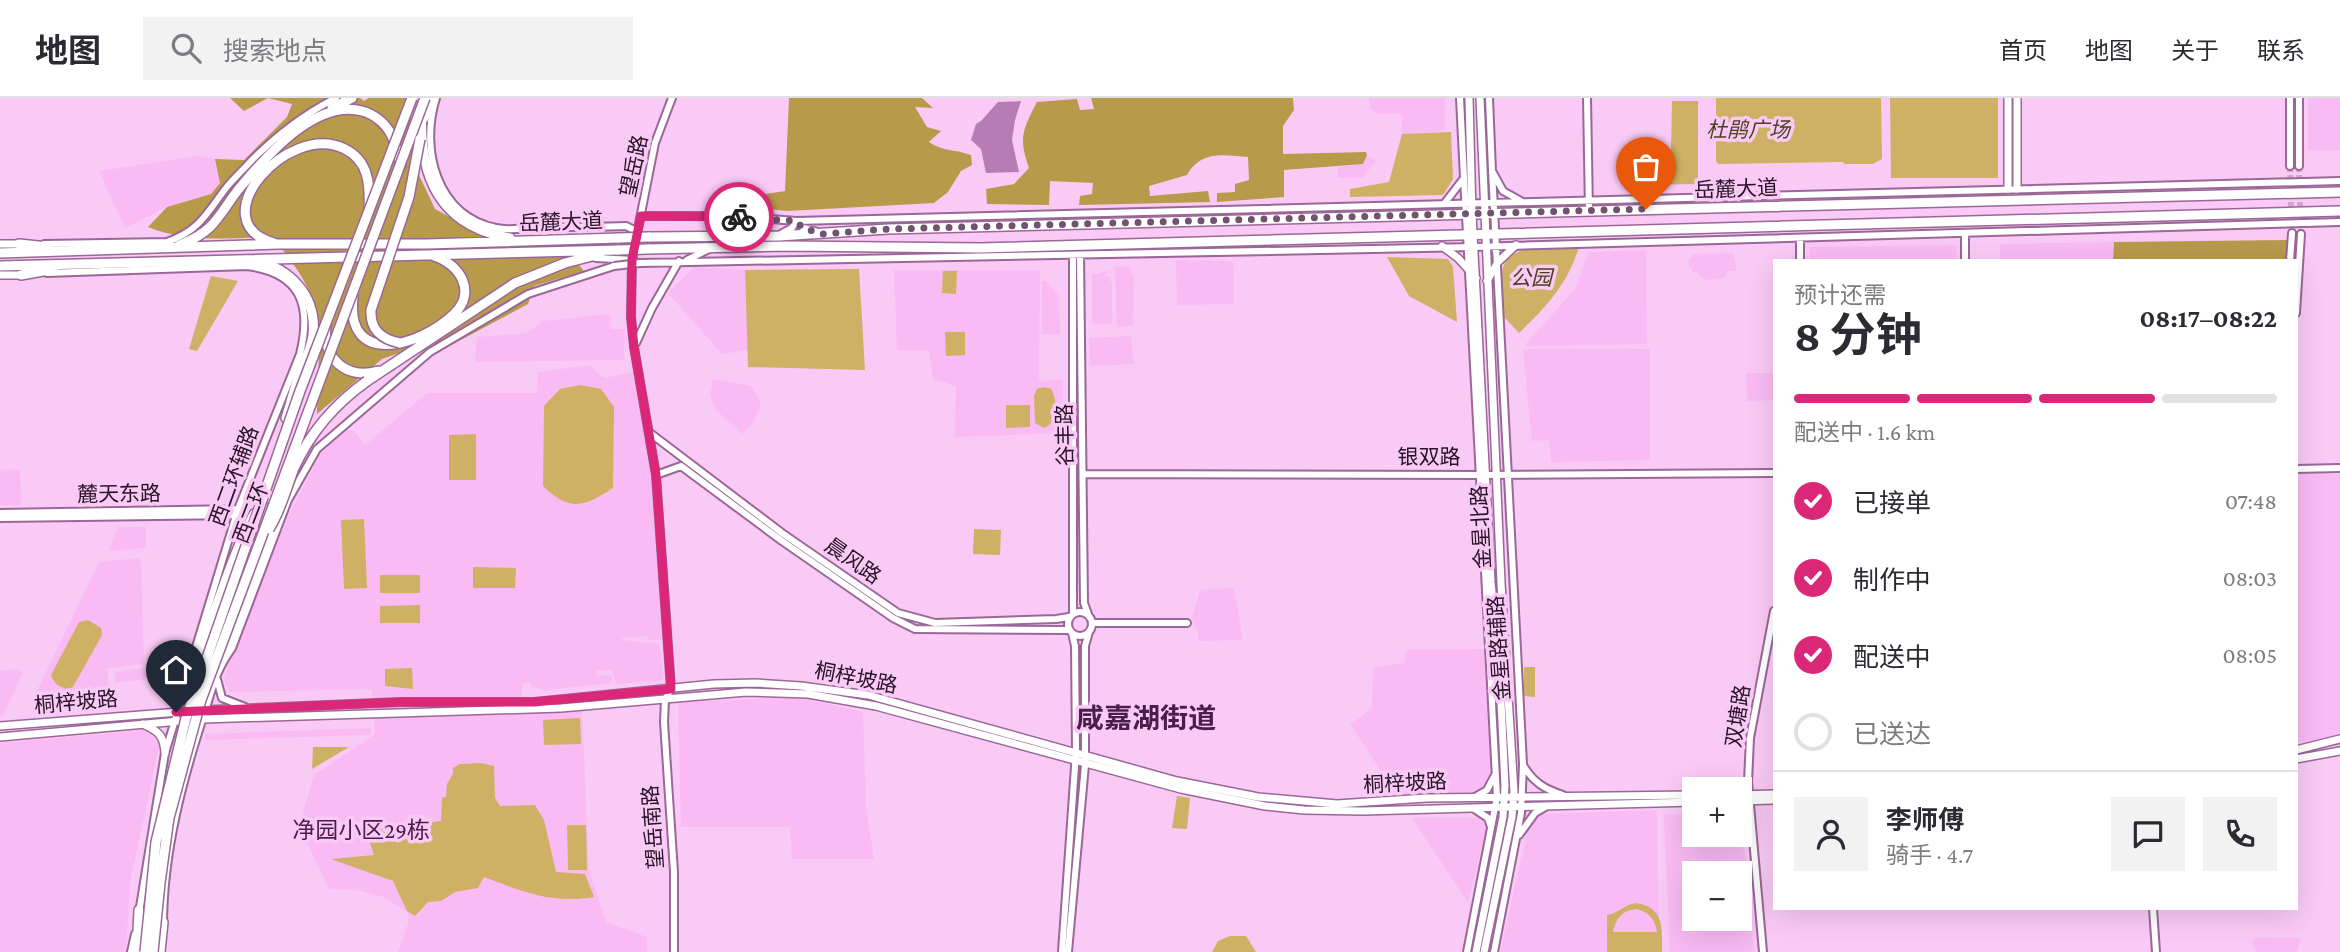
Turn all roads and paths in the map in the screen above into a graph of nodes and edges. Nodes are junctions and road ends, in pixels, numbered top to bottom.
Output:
1 (352, 98) edge
2 (412, 98) edge
3 (436, 98) edge
4 (672, 98) edge
5 (1460, 98) edge
6 (1469, 98) edge
7 (1480, 98) edge
8 (1489, 98) edge
9 (1587, 98) edge
10 (2008, 98) edge
11 (2017, 98) edge
12 (2290, 98) edge
13 (2299, 98) edge
14 (338, 101) edge
15 (426, 101) edge
16 (320, 115) junction
17 (420, 134) junction
18 (401, 165) junction
19 (2290, 166) tunnel mouth
20 (2299, 166) tunnel mouth
21 (1492, 171) junction
22 (1464, 178) junction
23 (2340, 181) edge
24 (2017, 188) junction
25 (2008, 189) junction
26 (2340, 192) edge
27 (1588, 200) junction
28 (1522, 202) junction
29 (1483, 203) junction
30 (1494, 203) junction
31 (1444, 204) junction
32 (1468, 209) junction
33 (369, 210) junction
34 (1589, 211) junction
35 (2340, 211) edge
36 (1483, 214) junction
37 (1494, 214) junction
38 (641, 216) junction
39 (796, 221) junction
40 (2340, 222) edge
41 (638, 232) junction
42 (1470, 233) junction
43 (1965, 233) junction
44 (2292, 233) tunnel mouth
45 (823, 234) junction
46 (1485, 234) junction
47 (1495, 234) junction
48 (2301, 234) tunnel mouth
49 (779, 236) junction
50 (1800, 238) junction
51 (541, 240) junction
52 (0, 244) edge
53 (19, 244) junction
54 (279, 244) junction
55 (1516, 245) junction
56 (1442, 246) junction
57 (1485, 246) junction
58 (1496, 246) junction
59 (1471, 247) junction
60 (710, 248) junction
61 (163, 250) junction
62 (619, 250) junction
63 (81, 251) junction
64 (0, 254) edge
65 (426, 254) junction
66 (1076, 255) junction
67 (583, 258) junction
68 (239, 259) junction
69 (632, 259) junction
70 (1800, 259) edge
71 (1965, 259) edge
72 (2290, 259) edge
73 (682, 261) junction
74 (649, 262) junction
75 (82, 264) junction
76 (1497, 264) junction
77 (0, 266) edge
78 (1469, 270) junction
79 (0, 275) edge
80 (21, 275) junction
81 (1476, 278) junction
82 (1487, 281) junction
83 (2298, 281) edge
84 (353, 295) junction
85 (327, 321) junction
86 (400, 343) junction
87 (634, 347) junction
88 (383, 369) junction
89 (650, 433) junction
90 (289, 463) junction
91 (2340, 468) edge
92 (2298, 469) edge
93 (272, 471) junction
94 (1773, 473) edge
95 (1083, 474) junction
96 (656, 475) junction
97 (1483, 475) junction
98 (1496, 475) junction
99 (1507, 475) junction
100 (243, 497) junction
101 (286, 500) junction
102 (260, 504) junction
103 (237, 512) junction
104 (277, 515) junction
105 (0, 516) edge
106 (256, 548) junction
107 (1088, 614) junction
108 (1071, 615) junction
109 (1773, 616) edge
110 (1187, 623) dead end
111 (1092, 624) junction
112 (1070, 632) junction
113 (1089, 632) junction
114 (218, 670) junction
115 (189, 674) junction
116 (671, 689) junction
117 (678, 699) junction
118 (665, 701) junction
119 (249, 708) junction
120 (205, 710) junction
121 (176, 712) junction
122 (202, 719) junction
123 (174, 721) junction
124 (142, 724) junction
125 (0, 726) edge
126 (0, 737) edge
127 (2340, 740) edge
128 (2298, 750) edge
129 (2340, 751) edge
130 (1076, 752) junction
131 (165, 753) junction
132 (1085, 755) junction
133 (2298, 759) edge
134 (1075, 762) junction
135 (1523, 764) junction
136 (1085, 765) junction
137 (1497, 770) junction
138 (1749, 777) edge
139 (1773, 794) edge
140 (1565, 795) junction
141 (1682, 795) edge
142 (1518, 796) junction
143 (1475, 797) junction
144 (1501, 797) junction
145 (1752, 798) edge
146 (1752, 798) edge
147 (1773, 800) edge
148 (1682, 802) edge
149 (1548, 805) junction
150 (1500, 806) junction
151 (1518, 806) junction
152 (1472, 807) junction
153 (1492, 830) junction
154 (1752, 831) edge
155 (1516, 840) junction
156 (139, 910) junction
157 (2153, 910) edge
158 (163, 922) joint
159 (131, 952) edge
160 (137, 952) edge
161 (145, 952) edge
162 (160, 952) edge
163 (674, 952) edge
164 (1062, 952) edge
165 (1068, 952) edge
166 (1467, 952) edge
167 (1476, 952) edge
168 (1484, 952) edge
169 (1494, 952) edge
170 (1763, 952) edge
171 (2156, 952) edge

1 - 14 highway
2 - 33 highway, bridge
3 - 41 street
4 - 38 street, 望岳路
5 - 22 street
6 - 32 main road, 金星北路
7 - 29 main road, 金星北路
8 - 21 street, 金星路辅路
9 - 27 street
10 - 25 main road
11 - 24 main road
12 - 19 street
13 - 20 street
14 - 16 highway
14 - 53 street
15 - 17 highway, bridge
15 - 18 highway, 西二环, bridge
16 - 18 highway, bridge
16 - 61 highway
17 - 51 highway
17 - 86 highway, bridge
18 - 84 highway, 西二环, bridge
21 - 28 street
21 - 30 street, 金星路辅路
22 - 31 street
22 - 32 street
23 - 24 street
24 - 25 street
25 - 27 street
26 - 34 highway, 岳麓大道
27 - 28 street
27 - 34 street
28 - 30 street
29 - 30 street
29 - 32 street
29 - 36 main road, 金星北路
30 - 37 street, 金星路辅路
31 - 32 street
31 - 39 street
32 - 36 highway, 岳麓大道
32 - 42 main road, 金星北路
32 - 45 highway, 岳麓大道
33 - 54 highway
33 - 85 highway, bridge
34 - 37 highway, 岳麓大道
35 - 47 highway, 岳麓大道
36 - 37 highway, 岳麓大道
36 - 46 main road, 金星北路
37 - 47 street, 金星路辅路
38 - 39 street
38 - 41 street, 望岳路
39 - 45 street
39 - 49 street
40 - 43 street
41 - 69 street, 望岳路
42 - 46 highway, 岳麓大道
42 - 59 main road, 金星北路
42 - 60 highway, 岳麓大道
43 - 50 street
43 - 71 street
44 - 72 street
45 - 49 highway, 岳麓大道
46 - 47 highway, 岳麓大道
46 - 57 main road, 金星北路
47 - 58 street, 金星路辅路
48 - 83 street
49 - 51 highway, 岳麓大道, bridge
50 - 55 street
50 - 70 street
51 - 54 highway, 岳麓大道
52 - 53 main road
53 - 63 highway
54 - 61 highway, 岳麓大道
55 - 58 street
55 - 76 main road
56 - 59 street
56 - 66 street
56 - 78 main road
57 - 58 street
57 - 59 street
57 - 82 main road, 金星北路
58 - 76 street, 金星路辅路
59 - 78 street, 金星路辅路
59 - 81 main road, 金星北路
60 - 62 highway, 岳麓大道, bridge
60 - 73 street
61 - 63 highway, 岳麓大道
62 - 65 highway, 岳麓大道
62 - 67 highway
63 - 64 highway, 岳麓大道
65 - 68 highway, 岳麓大道
65 - 86 highway
66 - 73 street
66 - 95 street, 谷丰路
66 - 108 street, 谷丰路
67 - 69 street
67 - 88 highway
68 - 75 highway, 岳麓大道
68 - 93 highway, bridge
69 - 74 street
69 - 87 street, 望岳路
73 - 74 street
73 - 87 street
74 - 101 street, bridge
75 - 77 highway, 岳麓大道
75 - 80 highway
76 - 82 main road
76 - 99 street, 金星路辅路
78 - 81 main road
78 - 97 street, 金星路辅路
79 - 80 main road
80 - 100 street, 西二环辅路
81 - 97 main road, 金星北路
82 - 98 main road, 金星北路
84 - 86 highway, bridge
84 - 90 highway, 西二环, bridge
85 - 88 highway, bridge
85 - 93 highway, bridge
87 - 89 street, 望岳路
88 - 101 highway, bridge
89 - 96 street, 望岳路
89 - 108 street, 晨风路
90 - 101 highway, bridge
90 - 106 highway, 西二环, bridge
91 - 92 street
93 - 102 highway, 西二环, bridge
94 - 99 street, 银双路
95 - 97 street, 银双路
95 - 107 street, 谷丰路
96 - 112 street, 晨风路
96 - 116 street, 望岳路
97 - 98 street, 银双路
97 - 137 street, 金星路辅路
97 - 144 main road, 金星北路
98 - 99 street, 银双路
98 - 142 main road, 金星北路
99 - 135 street, 金星路辅路
100 - 101 street
100 - 103 street, 西二环辅路
101 - 104 highway, bridge
101 - 114 street
102 - 115 highway, bridge
102 - 161 highway, 西二环, bridge
103 - 105 street, 麓天东路
103 - 115 street, 西二环辅路
104 - 106 highway, bridge
104 - 114 highway, bridge
106 - 162 highway, 西二环, bridge
107 - 108 street
107 - 111 street
108 - 112 street
109 - 138 street, 双塘路
110 - 111 street
111 - 113 street
112 - 113 street
112 - 130 street
113 - 132 street
114 - 119 street
114 - 120 street
115 - 121 street, 西二环辅路
116 - 117 street
116 - 118 street
116 - 119 main road, 桐梓坡路
116 - 130 main road, 桐梓坡路
117 - 118 main road, 桐梓坡路
117 - 134 main road, 桐梓坡路
118 - 122 main road, 桐梓坡路
118 - 163 street, 望岳南路
119 - 120 main road, 桐梓坡路
120 - 121 main road, 桐梓坡路
120 - 122 street
121 - 123 street, 西二环辅路
121 - 125 main road, 桐梓坡路
122 - 123 main road, 桐梓坡路
122 - 158 street
123 - 124 main road, 桐梓坡路
123 - 131 street, 西二环辅路
124 - 126 main road, 桐梓坡路
124 - 131 main road
127 - 128 main road
129 - 133 main road
130 - 132 main road, 桐梓坡路
130 - 134 street
131 - 156 street, 西二环辅路
132 - 136 street
132 - 143 main road, 桐梓坡路
134 - 136 main road, 桐梓坡路
134 - 164 street
135 - 140 street
135 - 142 street, 金星路辅路
136 - 152 main road, 桐梓坡路
136 - 165 street
137 - 143 street
137 - 144 street, 金星路辅路
139 - 145 main road
140 - 141 main road, 桐梓坡路
140 - 142 main road, 桐梓坡路
142 - 144 main road, 桐梓坡路
142 - 151 main road, 金星北路
143 - 144 main road, 桐梓坡路
144 - 150 main road, 金星北路
146 - 147 main road
148 - 149 main road, 桐梓坡路
149 - 151 main road, 桐梓坡路
149 - 155 street
150 - 151 main road, 桐梓坡路
150 - 152 main road, 桐梓坡路
150 - 153 street
150 - 167 main road, 金星北路
151 - 155 street
151 - 168 main road, 金星北路
152 - 153 street
153 - 166 street
154 - 170 street, 双塘路
155 - 169 street
156 - 159 street, 西二环辅路
156 - 160 highway
157 - 171 street
158 - 162 highway

